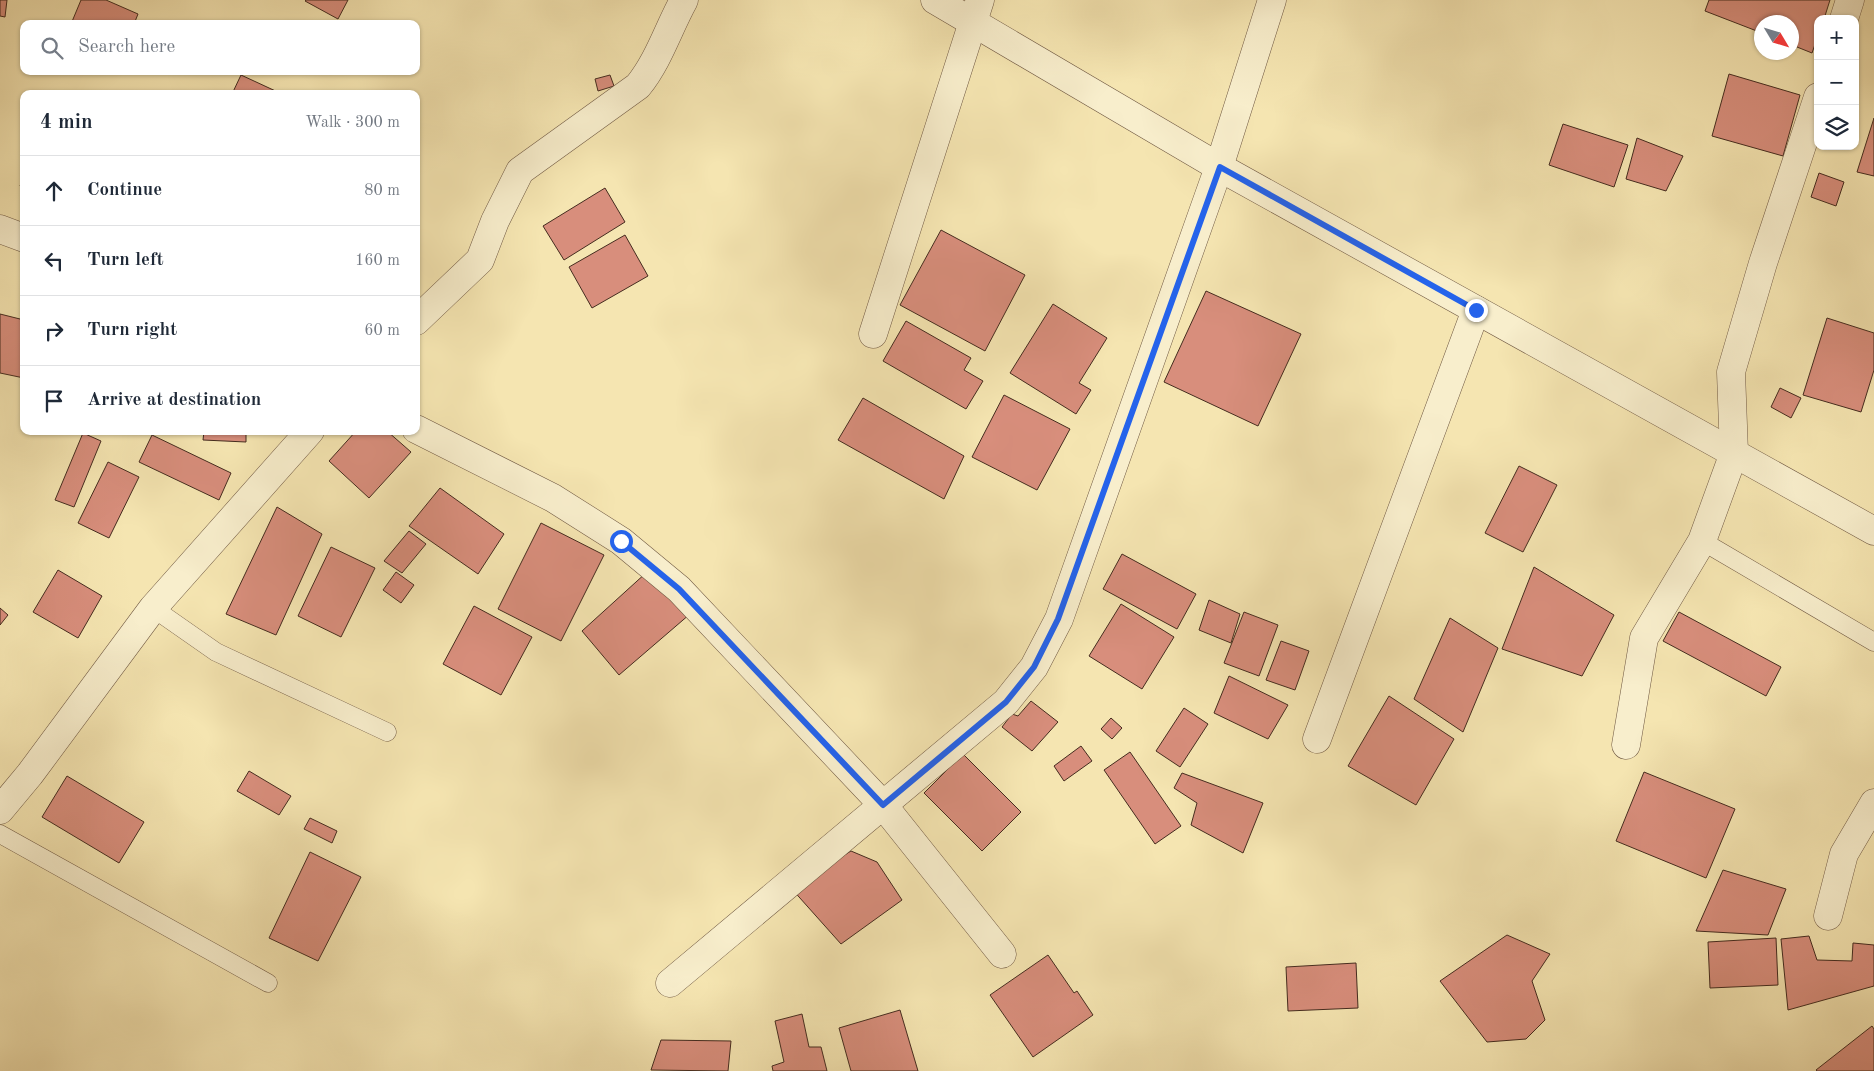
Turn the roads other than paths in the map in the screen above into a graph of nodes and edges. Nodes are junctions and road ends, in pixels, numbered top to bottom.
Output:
1 (684, 0) edge
2 (935, 0) edge
3 (1272, 0) edge
4 (1850, 0) edge
5 (976, 11) edge
6 (1845, 15) edge
7 (1815, 105) edge
8 (1220, 167) junction
9 (0, 229) edge
10 (20, 236) edge
11 (1476, 310) junction
12 (420, 318) edge
13 (873, 334) dead end
14 (420, 431) edge
15 (306, 435) edge
16 (1734, 453) junction
17 (1874, 532) edge
18 (1702, 541) junction
19 (153, 608) junction
20 (1874, 642) edge
21 (387, 732) dead end
22 (1317, 739) dead end
23 (1626, 745) dead end
24 (1874, 803) edge
25 (883, 805) junction
26 (0, 810) edge
27 (0, 834) edge
28 (1828, 916) dead end
29 (1002, 954) dead end
30 (268, 983) dead end
31 (670, 983) dead end

1 - 12 street
2 - 5 street
3 - 8 street
4 - 6 street
5 - 8 street
5 - 13 street
7 - 16 street
8 - 11 street
8 - 25 street
9 - 10 street
11 - 16 street
11 - 22 street
14 - 25 street
15 - 19 street
16 - 17 street
16 - 18 street
18 - 20 lane
18 - 23 street
19 - 21 lane
19 - 26 street
24 - 28 street
25 - 29 street
25 - 31 street
27 - 30 lane

